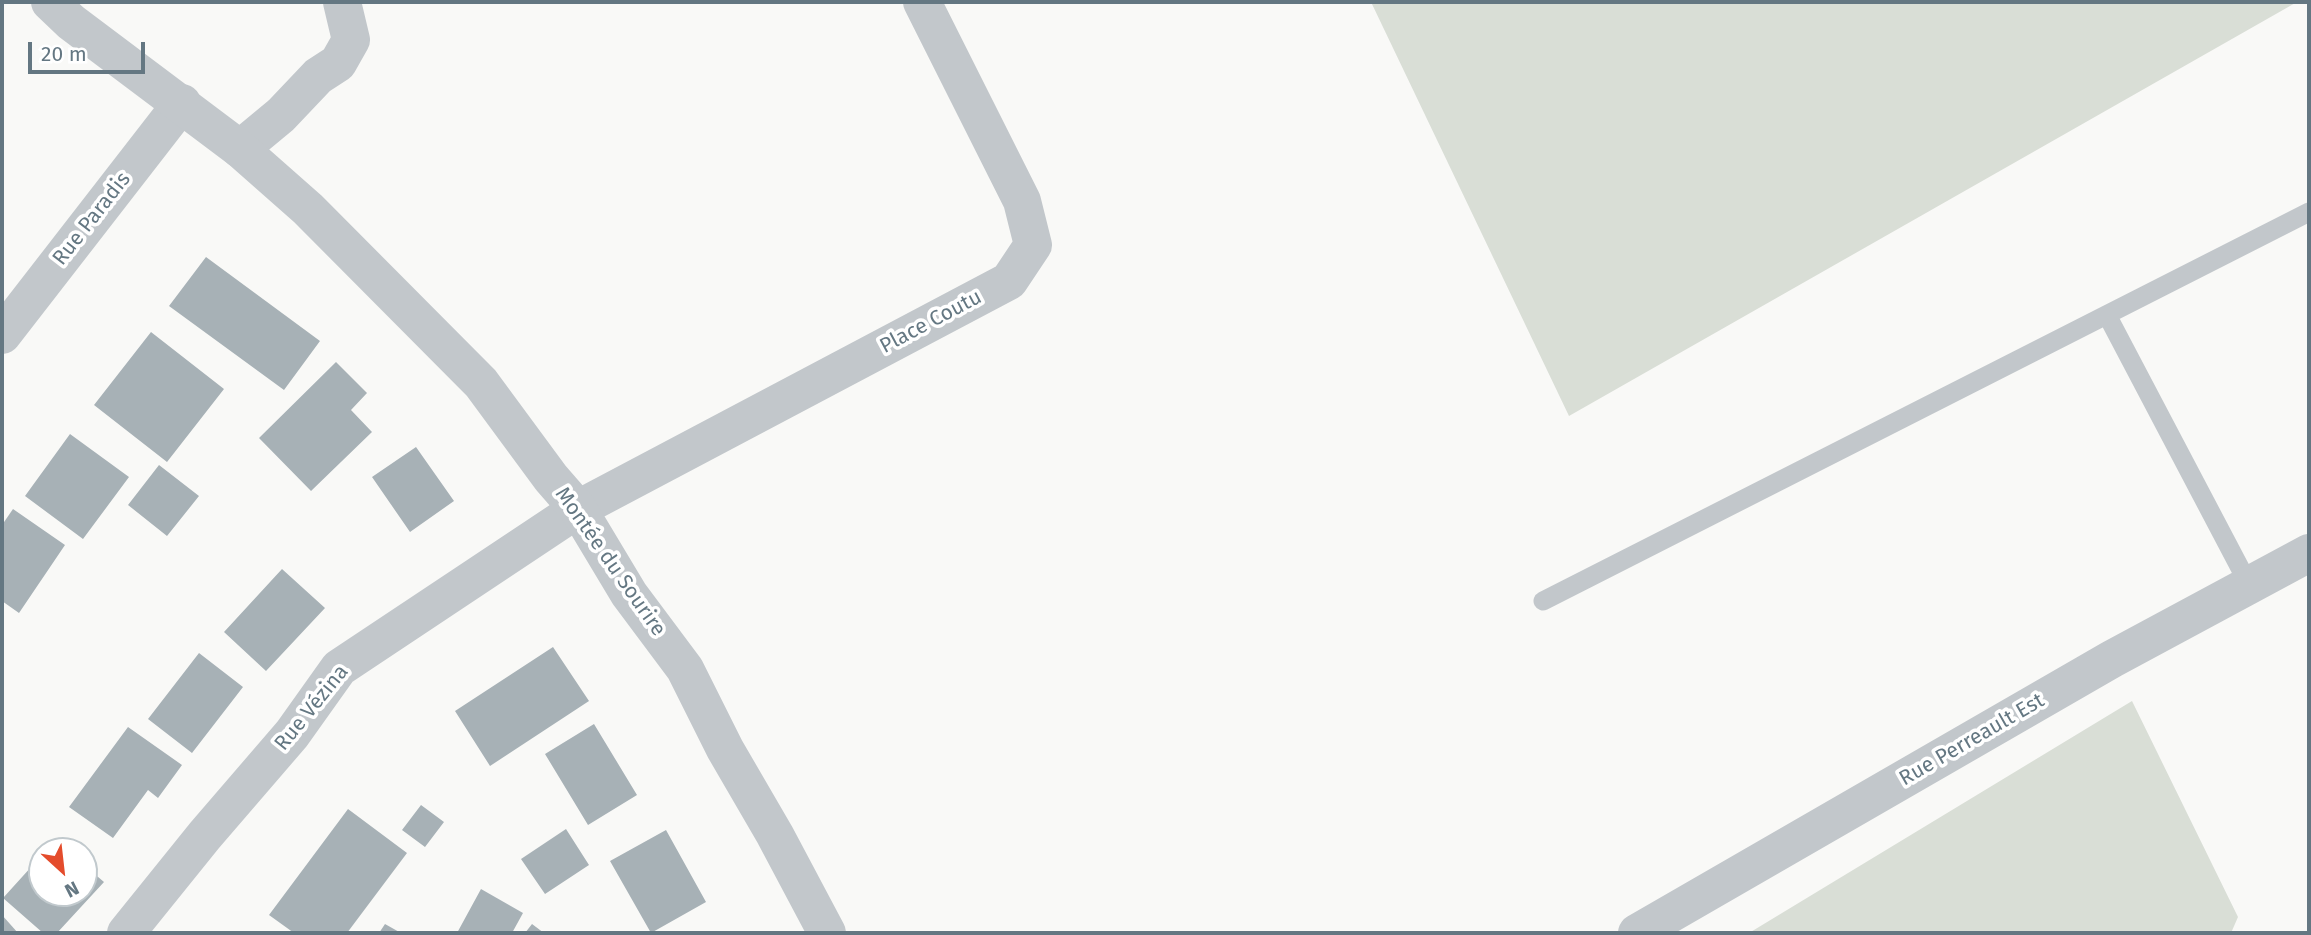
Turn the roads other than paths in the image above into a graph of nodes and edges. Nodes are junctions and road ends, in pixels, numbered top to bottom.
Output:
1 (50, 2) edge
2 (342, 2) edge
3 (922, 2) edge
4 (182, 103) junction
5 (240, 149) junction
6 (2309, 212) edge
7 (2107, 315) junction
8 (2, 335) edge
9 (578, 509) junction
10 (2309, 553) edge
11 (2249, 585) junction
12 (1543, 601) dead end
13 (125, 933) edge
14 (827, 933) edge
15 (1637, 933) edge

1 - 4 street, Montée du Sourire
2 - 5 street
3 - 9 street, Place Coutu
4 - 5 street, Montée du Sourire
4 - 8 street, Rue Paradis
5 - 9 street, Montée du Sourire
6 - 7 lane
7 - 11 lane
7 - 12 lane
9 - 13 street, Rue Vézina
9 - 14 street, Montée du Sourire
10 - 11 street, Rue Perreault Est
11 - 15 street, Rue Perreault Est

